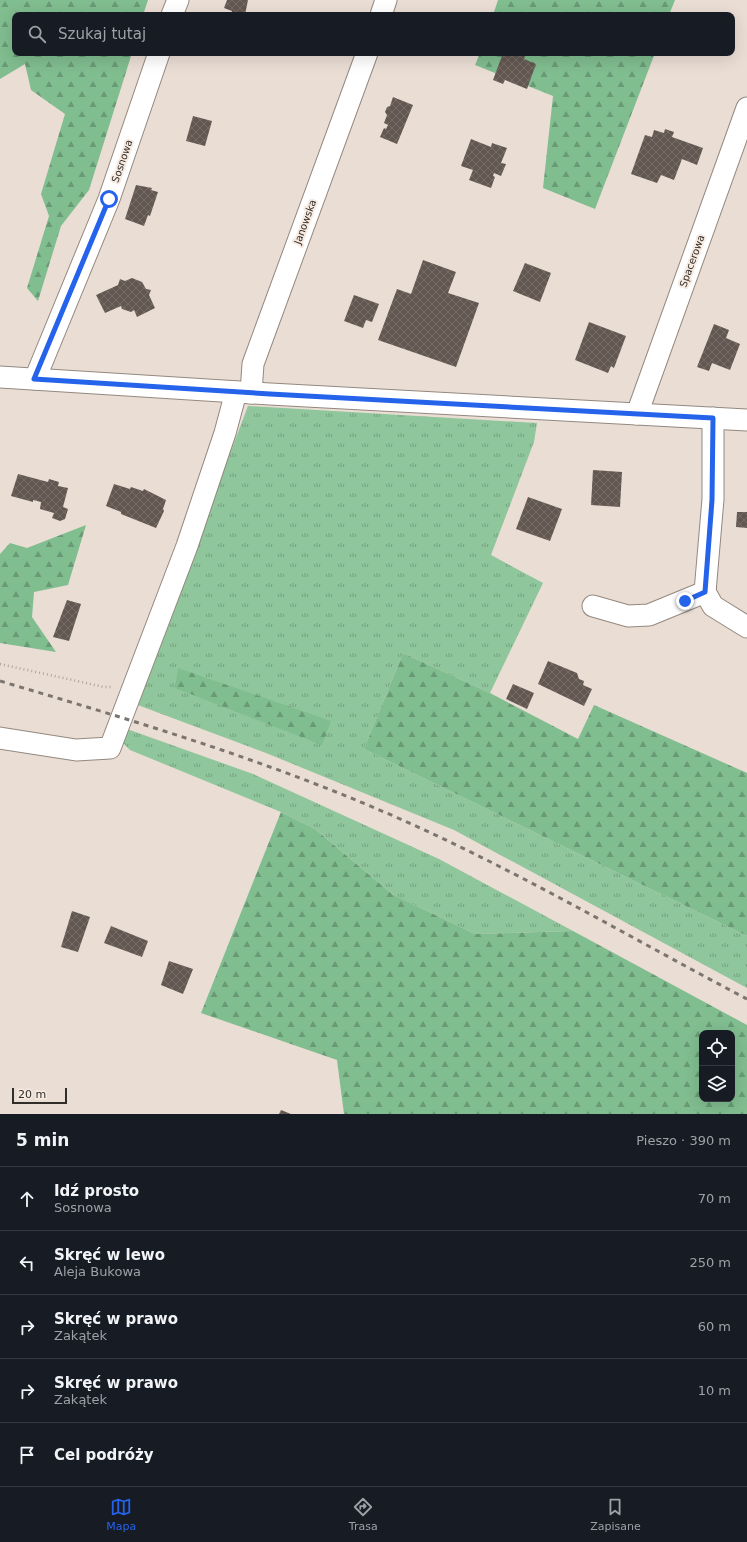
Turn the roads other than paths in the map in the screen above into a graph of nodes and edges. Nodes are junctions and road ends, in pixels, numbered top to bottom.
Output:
1 (178, 0) edge
2 (386, 0) edge
3 (173, 12) edge
4 (382, 12) edge
5 (158, 56) edge
6 (366, 56) edge
7 (747, 108) edge
8 (0, 377) edge
9 (34, 379) junction
10 (244, 392) junction
11 (637, 414) junction
12 (713, 418) junction
13 (747, 420) edge
14 (705, 592) junction
15 (593, 606) dead end
16 (747, 627) edge
17 (0, 738) edge

1 - 3 street
2 - 4 street
5 - 9 street, Sosnowa
6 - 10 street, Janowska
7 - 11 street, Spacerowa
8 - 9 street
9 - 10 street
10 - 11 street
10 - 17 street, Janowska
11 - 12 street
12 - 13 street
12 - 14 street
14 - 15 street
14 - 16 street

